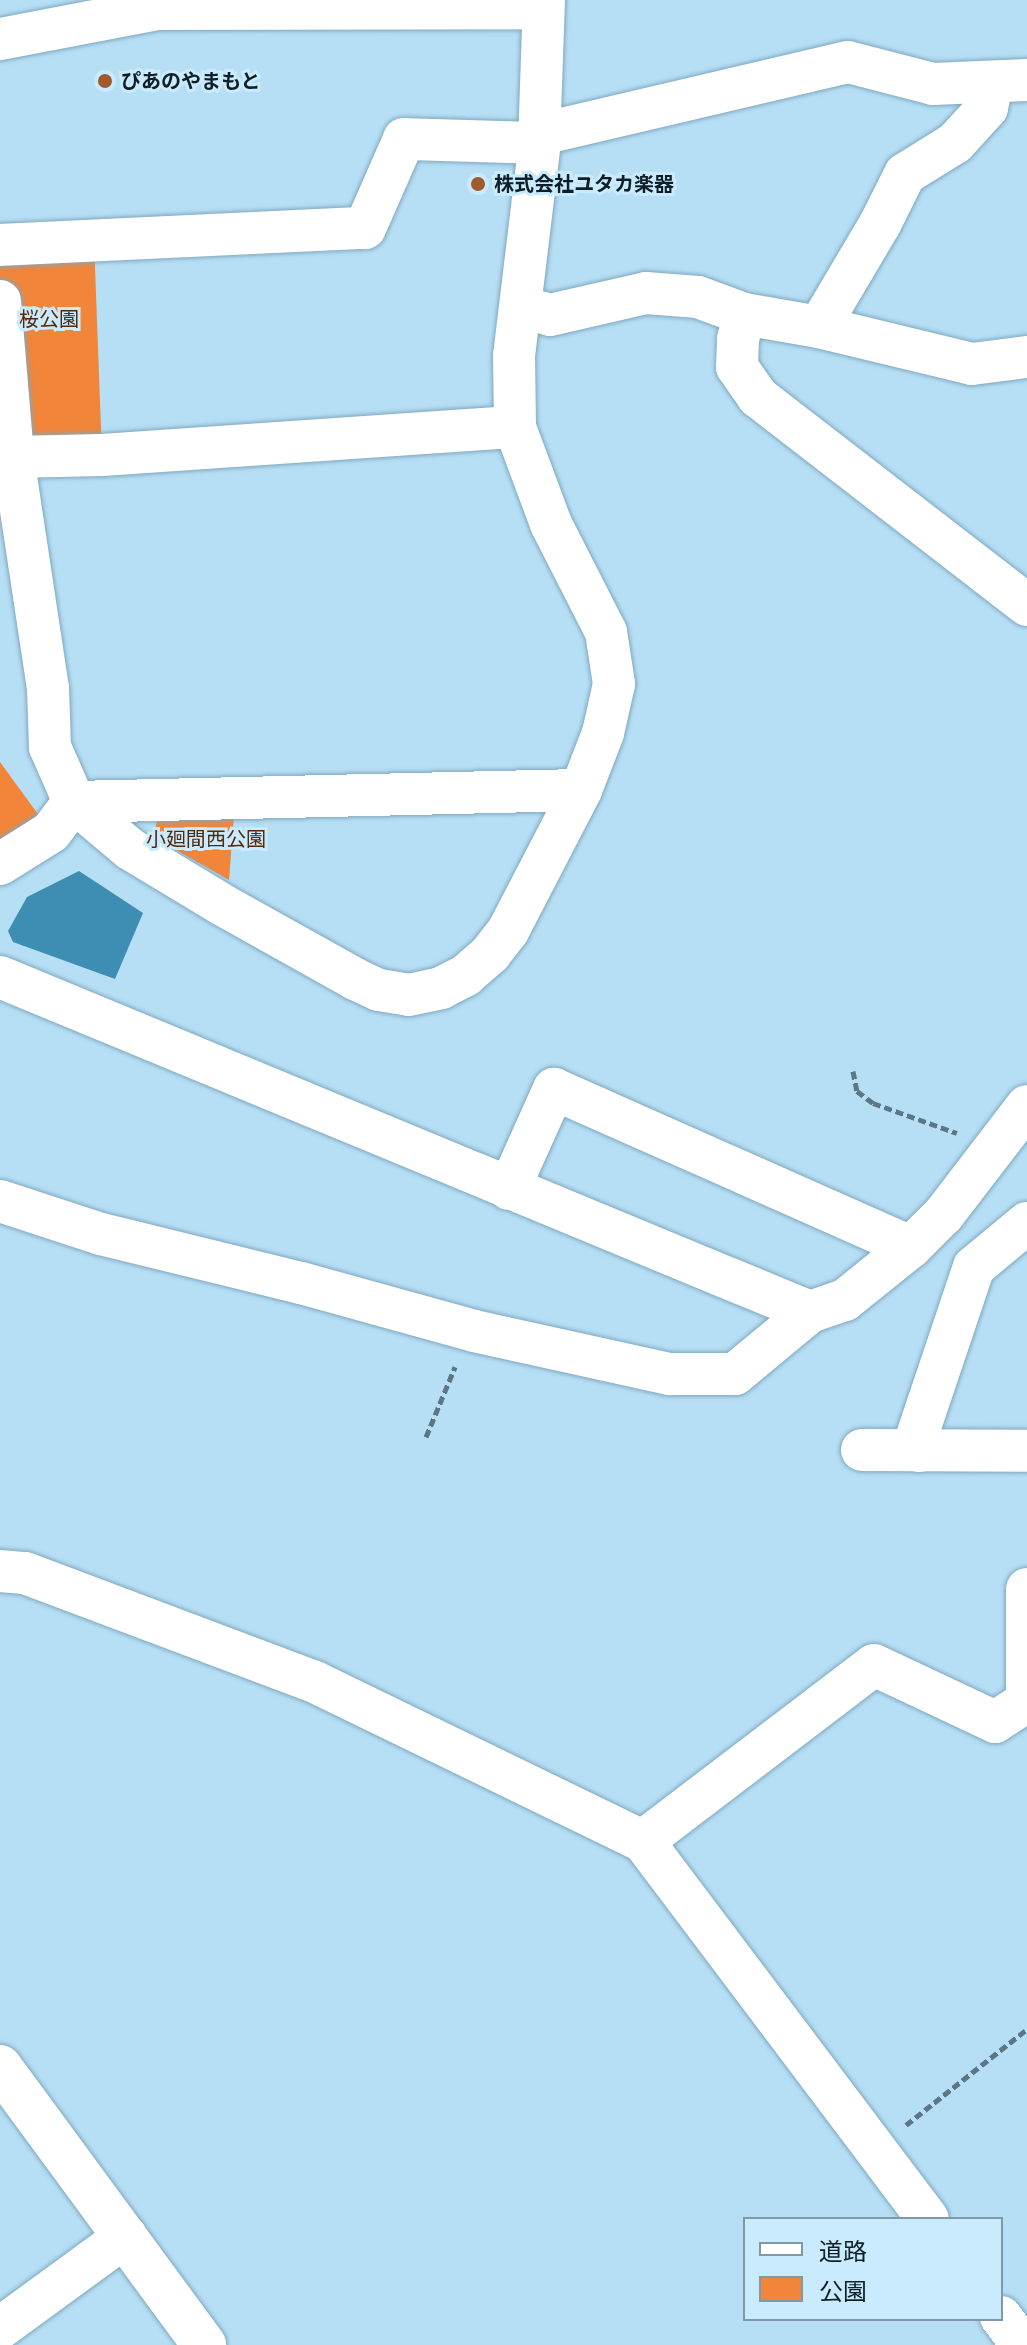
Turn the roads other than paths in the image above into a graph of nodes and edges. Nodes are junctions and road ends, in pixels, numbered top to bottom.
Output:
1 (544, 4) edge
2 (0, 39) edge
3 (1010, 82) edge
4 (539, 143) junction
5 (0, 245) edge
6 (0, 301) edge
7 (521, 307) junction
8 (744, 314) junction
9 (819, 327) junction
10 (1027, 357) edge
11 (515, 427) junction
12 (13, 457) junction
13 (1027, 605) edge
14 (581, 790) junction
15 (74, 802) junction
16 (0, 864) edge
17 (0, 977) edge
18 (1027, 1106) edge
19 (509, 1189) junction
20 (0, 1201) edge
21 (1027, 1223) edge
22 (911, 1247) junction
23 (810, 1312) junction
24 (862, 1450) dead end
25 (919, 1451) junction
26 (1027, 1451) edge
27 (0, 1571) edge
28 (1027, 1589) edge
29 (1027, 1702) edge
30 (643, 1841) junction
31 (0, 2067) edge
32 (926, 2217) edge
33 (126, 2236) junction
34 (1003, 2320) edge
35 (0, 2328) edge
36 (204, 2345) edge
37 (1022, 2345) edge

1 - 2 street
1 - 4 street
3 - 4 street
3 - 9 street
4 - 5 street
4 - 7 street
6 - 12 street
7 - 8 street
7 - 11 street
8 - 9 street
8 - 13 street
9 - 10 street
11 - 12 street
11 - 14 street
12 - 15 street
14 - 15 street
14 - 15 street
15 - 16 street
17 - 19 street
18 - 22 street
19 - 22 street
19 - 23 street
20 - 23 street
21 - 25 street
22 - 23 street
24 - 25 street
25 - 26 street
27 - 30 street
28 - 29 street
29 - 30 street
30 - 32 street
31 - 33 street
33 - 35 street
33 - 36 street
34 - 37 street

